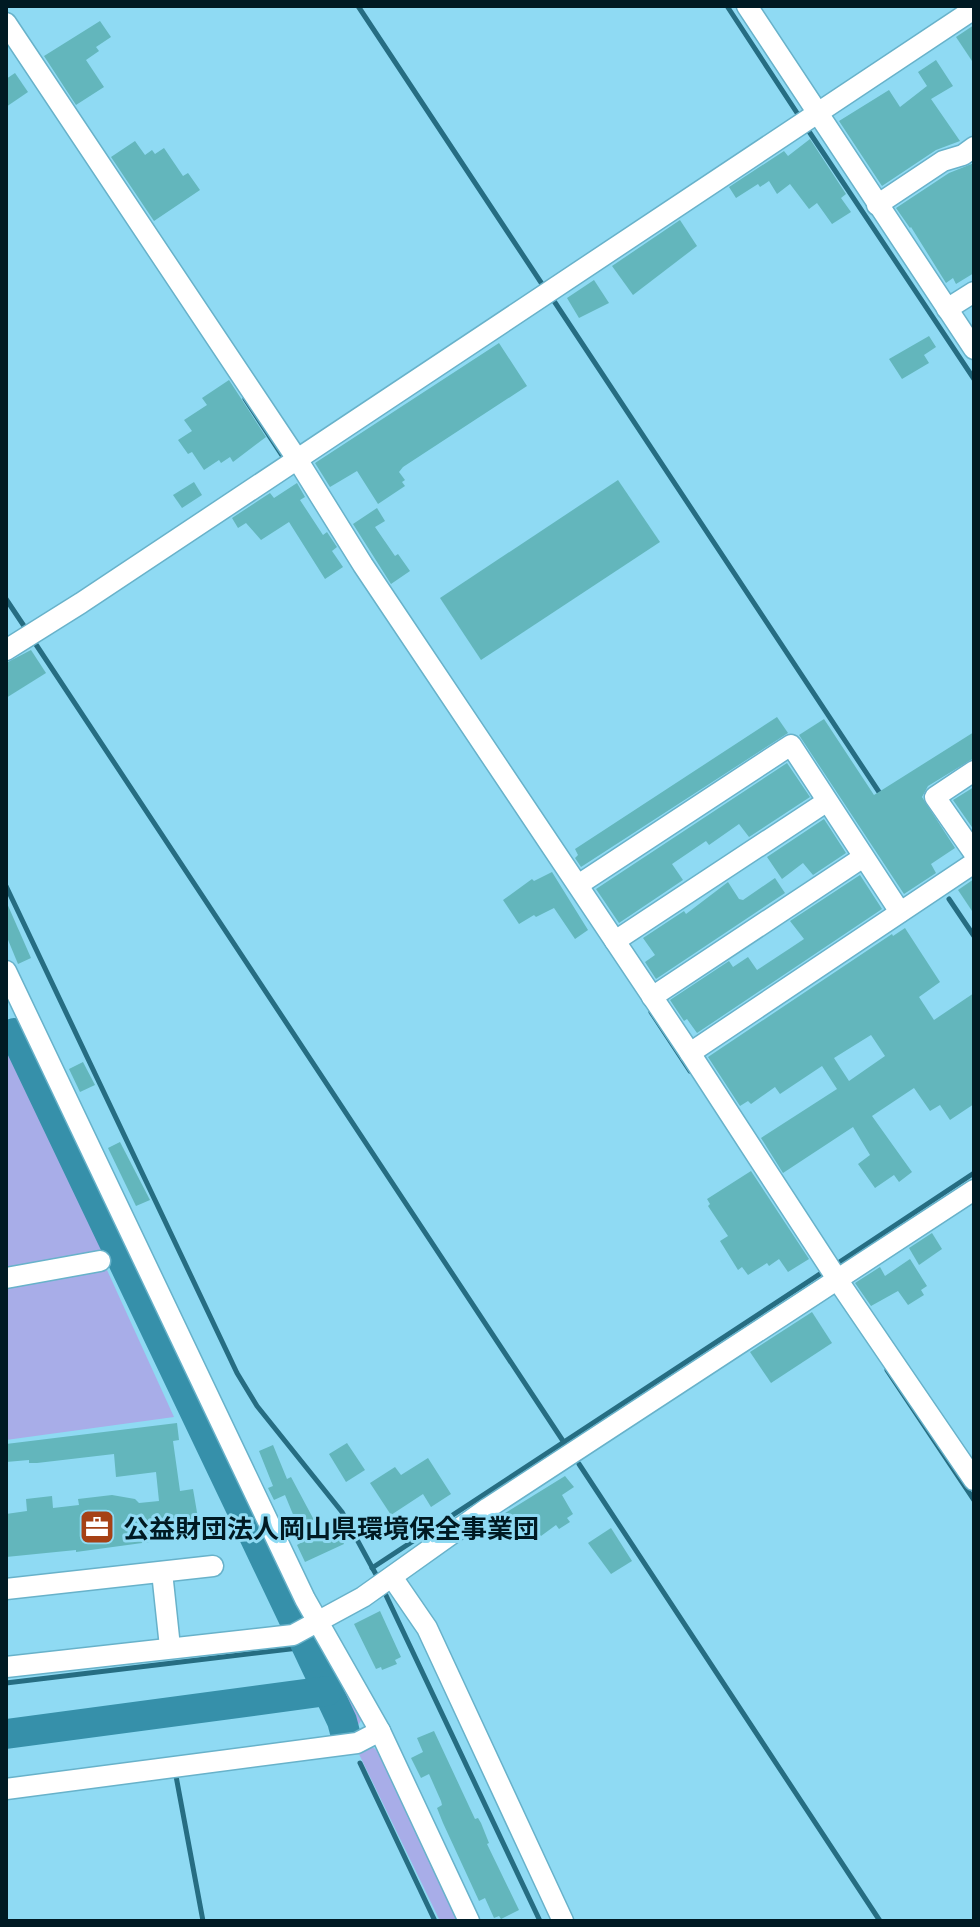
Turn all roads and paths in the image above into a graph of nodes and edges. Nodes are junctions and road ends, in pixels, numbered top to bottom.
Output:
1 (747, 6) edge
2 (974, 9) edge
3 (6, 23) edge
4 (808, 119) junction
5 (974, 147) edge
6 (877, 205) junction
7 (974, 292) edge
8 (947, 309) junction
9 (974, 349) edge
10 (290, 463) junction
11 (6, 650) edge
12 (974, 771) edge
13 (826, 802) junction
14 (974, 853) edge
15 (862, 858) junction
16 (974, 863) edge
17 (578, 885) junction
18 (900, 912) junction
19 (615, 941) junction
20 (6, 971) edge
21 (652, 997) junction
22 (14, 1010) edge
23 (690, 1053) junction
24 (974, 1190) edge
25 (100, 1261) dead end
26 (833, 1271) junction
27 (6, 1278) edge
28 (974, 1480) edge
29 (213, 1566) dead end
30 (162, 1572) junction
31 (384, 1582) junction
32 (6, 1589) edge
33 (307, 1628) junction
34 (170, 1647) junction
35 (6, 1667) edge
36 (380, 1731) junction
37 (6, 1789) edge
38 (469, 1921) edge
39 (563, 1921) edge

1 - 4 street
2 - 4 street
3 - 10 street
4 - 6 street
4 - 10 street
5 - 6 street
6 - 8 street
7 - 8 street
8 - 9 street
10 - 11 street
10 - 17 street
12 - 14 street
13 - 15 street
13 - 17 street
13 - 19 street
15 - 18 street
15 - 21 street
16 - 18 street
17 - 19 street
18 - 23 street
19 - 21 street
20 - 22 street
21 - 23 street
22 - 33 street
23 - 26 street
24 - 26 street
25 - 27 street
26 - 28 street
26 - 31 street
29 - 30 street
30 - 32 street
30 - 34 street
31 - 33 street
31 - 39 street
33 - 34 street
33 - 36 street
34 - 35 street
36 - 37 street
36 - 38 street

